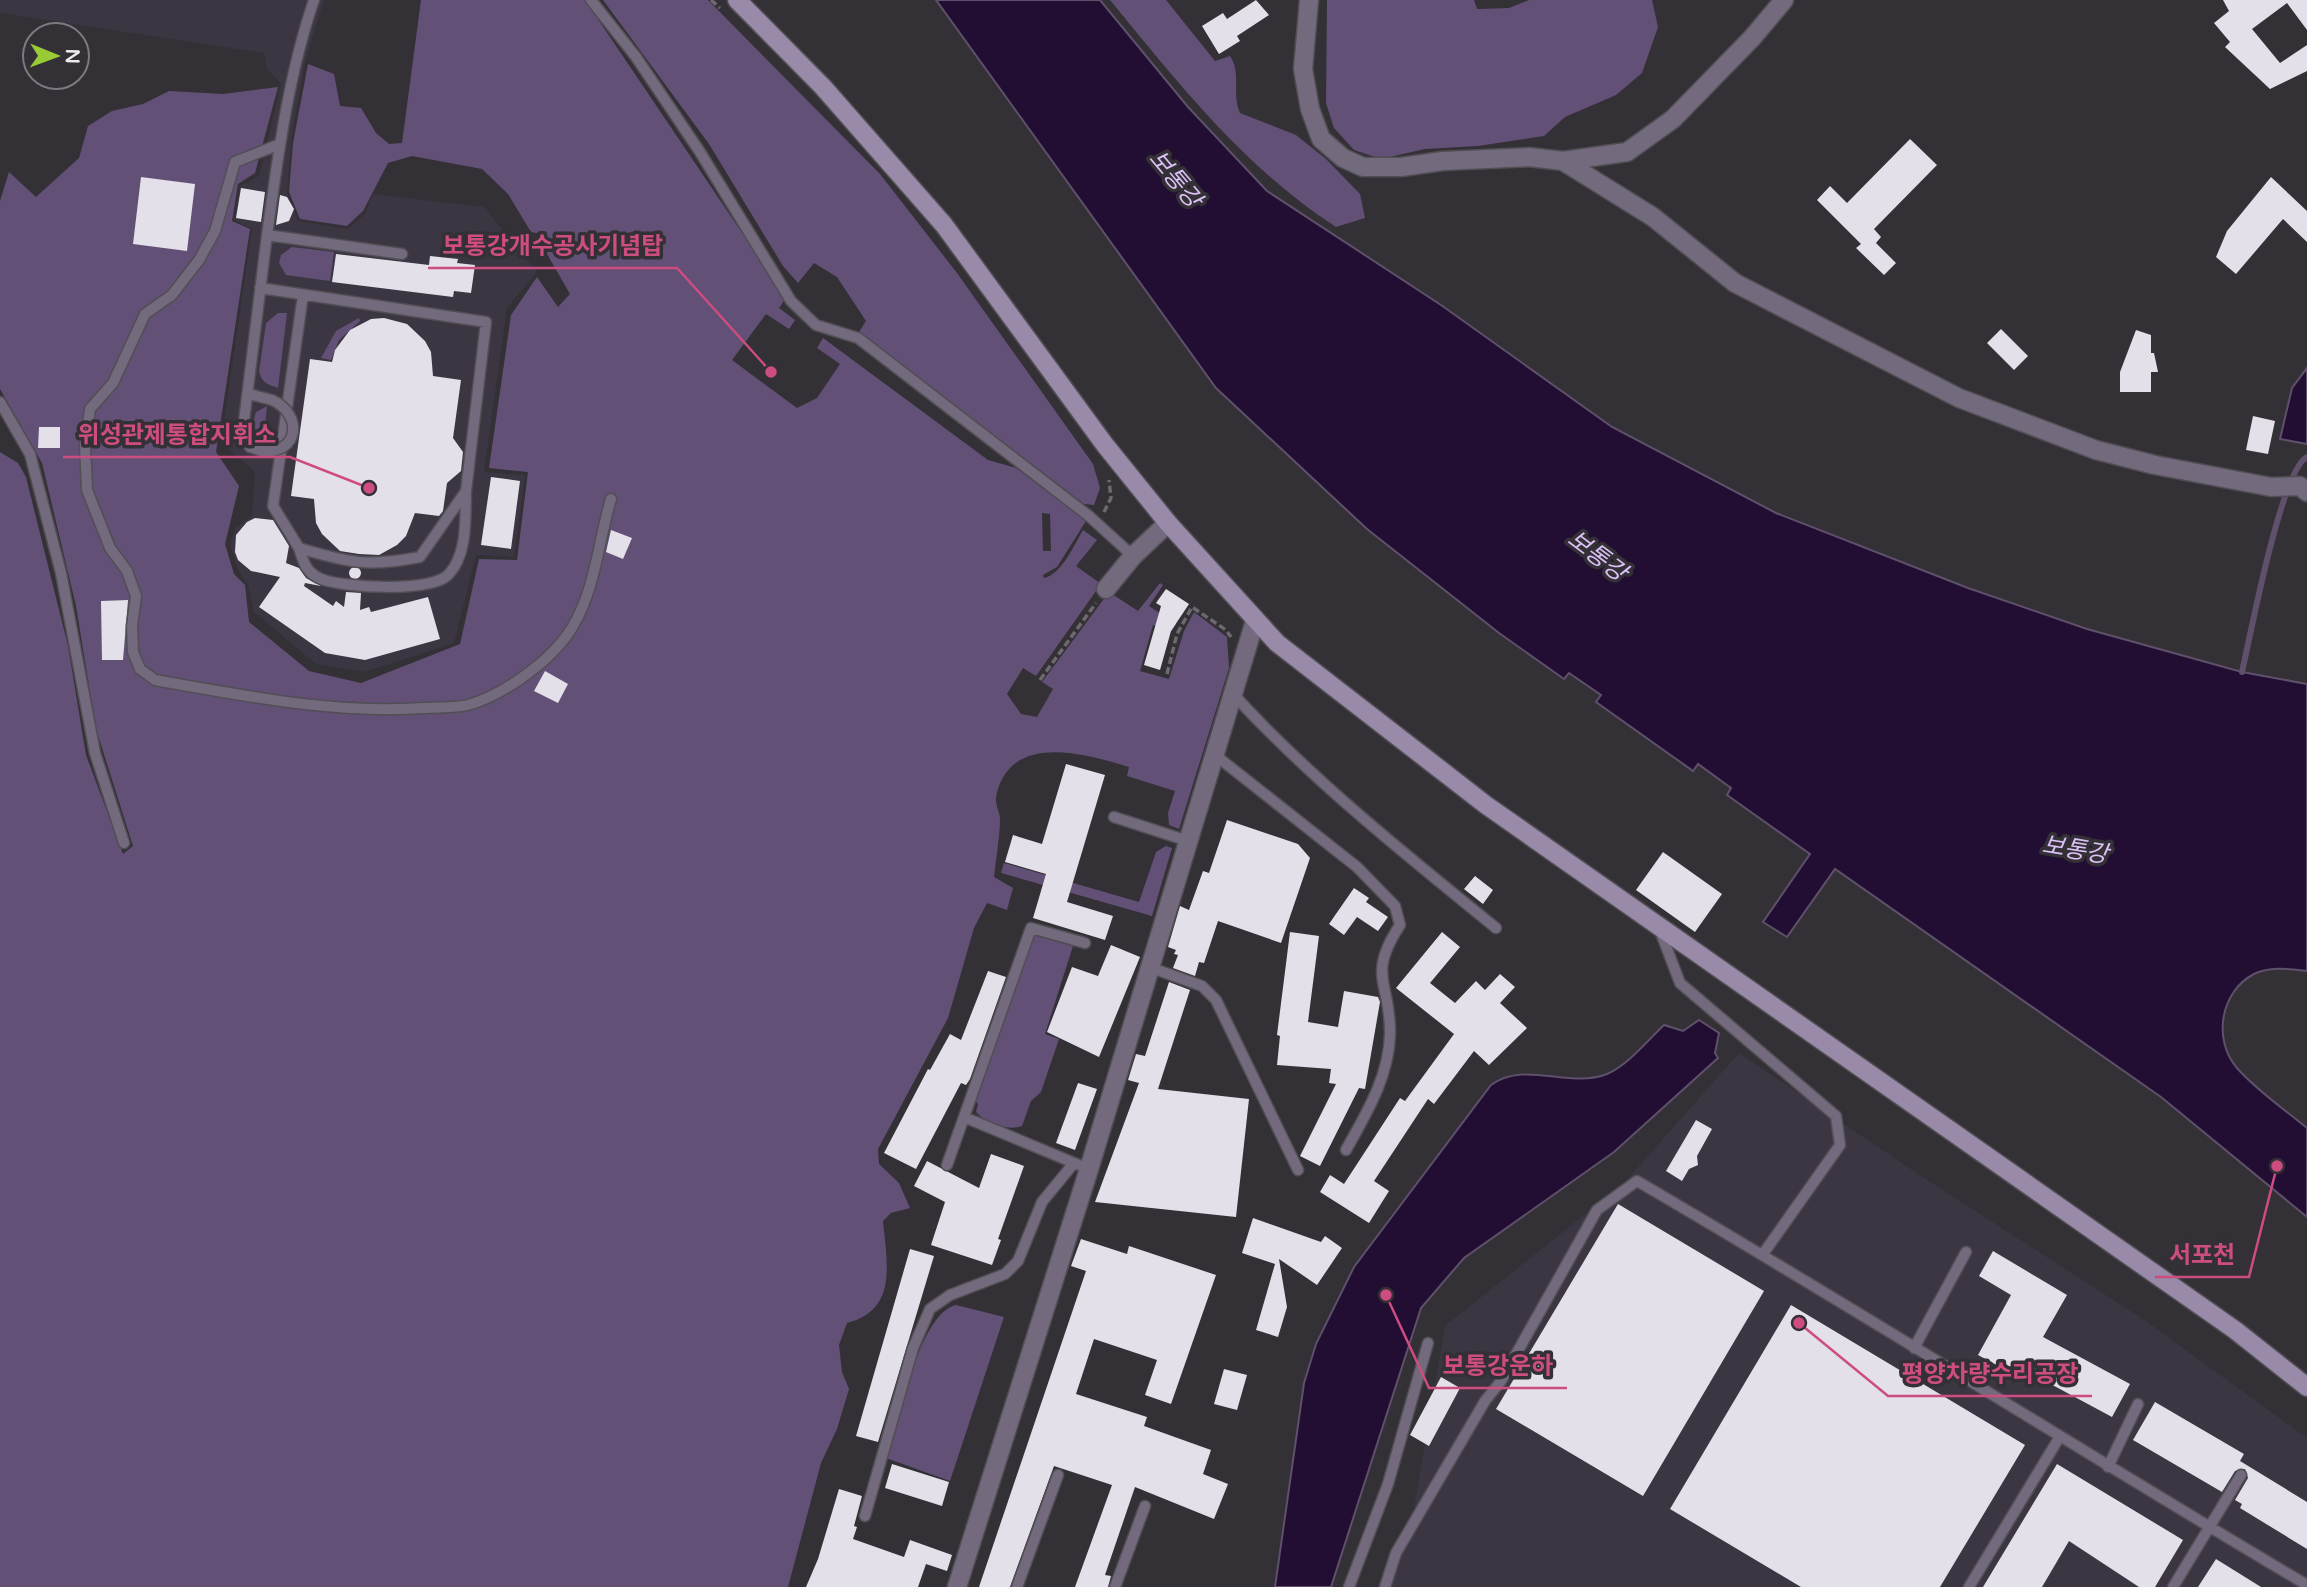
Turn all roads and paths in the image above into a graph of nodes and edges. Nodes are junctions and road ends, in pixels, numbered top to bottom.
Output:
1 (314, 0) edge
2 (591, 0) edge
3 (711, 0) edge
4 (737, 0) edge
5 (1309, 0) edge
6 (1784, 0) edge
7 (721, 9) dead end
8 (280, 144) junction
9 (1563, 161) junction
10 (267, 235) junction
11 (402, 254) dead end
12 (260, 288) junction
13 (303, 295) junction
14 (249, 394) junction
15 (0, 402) edge
16 (1106, 472) dead end
17 (2298, 486) edge
18 (466, 491) junction
19 (611, 499) dead end
20 (1097, 523) junction
21 (1168, 523) junction
22 (299, 548) junction
23 (1133, 555) junction
24 (1106, 589) joint
25 (1255, 621) junction
26 (1233, 639) dead end
27 (1167, 674) dead end
28 (1040, 680) dead end
29 (1233, 694) junction
30 (1215, 755) junction
31 (1114, 817) dead end
32 (1188, 841) junction
33 (124, 843) dead end
34 (1657, 924) junction
35 (1496, 928) dead end
36 (1084, 943) dead end
37 (1149, 967) junction
38 (964, 1117) junction
39 (1346, 1150) dead end
40 (947, 1165) dead end
41 (1081, 1166) junction
42 (1298, 1170) dead end
43 (1966, 1252) dead end
44 (1763, 1254) junction
45 (1428, 1343) dead end
46 (1914, 1348) junction
47 (2307, 1387) edge
48 (2138, 1404) dead end
49 (2059, 1438) junction
50 (2108, 1467) junction
51 (1058, 1475) dead end
52 (2241, 1475) dead end
53 (1145, 1506) dead end
54 (865, 1516) dead end
55 (2208, 1526) junction
56 (2307, 1585) edge
57 (957, 1587) edge
58 (1017, 1587) edge
59 (1115, 1587) edge
60 (1349, 1587) edge
61 (1385, 1587) edge
62 (1969, 1587) edge
63 (2173, 1587) edge

1 - 8 lane
2 - 20 lane
3 - 7 path
4 - 21 main road
5 - 9 street
6 - 9 street
8 - 10 lane
8 - 19 lane
9 - 17 street
10 - 11 lane
10 - 12 lane
12 - 13 lane
12 - 14 lane
13 - 18 lane
13 - 22 lane
14 - 14 lane, bridge
15 - 33 lane
16 - 20 path
18 - 22 lane
18 - 22 lane
20 - 23 lane
21 - 23 street
21 - 25 main road
23 - 24 street
24 - 28 path
25 - 29 street
25 - 34 main road
26 - 27 path
29 - 30 street
29 - 35 lane
30 - 32 street
30 - 39 lane
31 - 32 lane
32 - 37 street
34 - 44 lane
34 - 47 main road
36 - 38 lane
37 - 41 street
37 - 42 lane
38 - 40 lane
38 - 41 lane
41 - 54 lane
41 - 57 street
43 - 46 lane
44 - 46 lane
44 - 61 lane
45 - 60 lane
46 - 49 lane
48 - 50 lane
49 - 50 lane
49 - 62 lane
50 - 55 lane
51 - 58 lane
52 - 55 lane
53 - 59 lane
55 - 56 lane
55 - 63 lane

